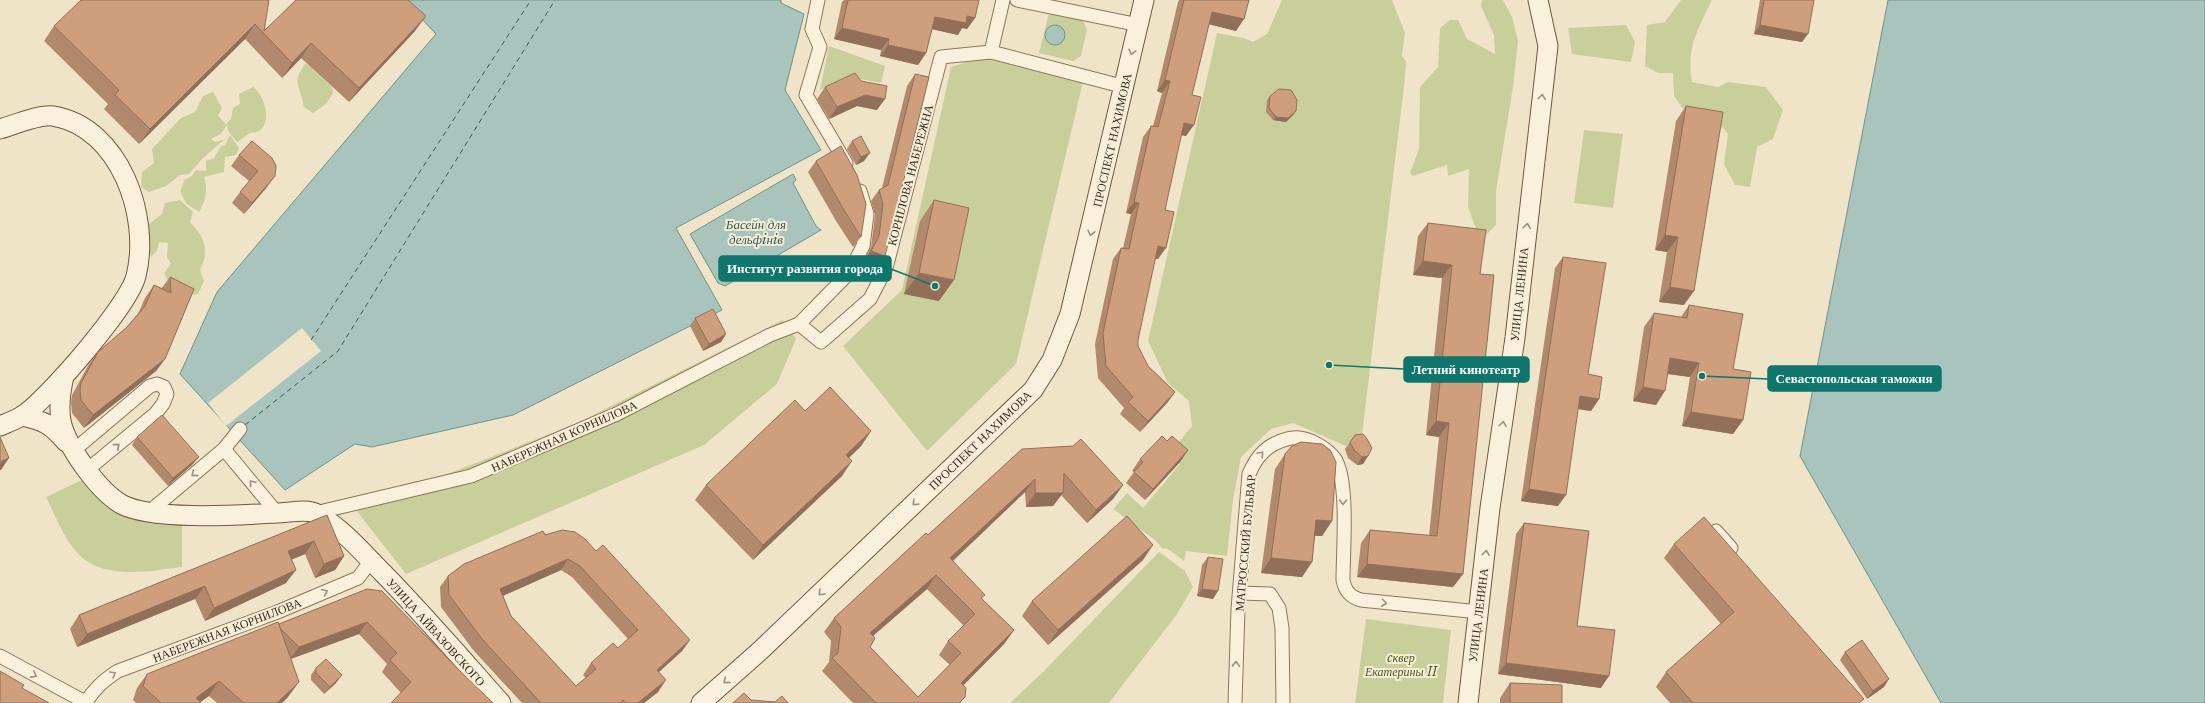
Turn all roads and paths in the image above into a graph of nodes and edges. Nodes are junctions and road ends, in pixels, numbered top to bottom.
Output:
1 (818, 0) edge
2 (1003, 0) edge
3 (1017, 0) edge
4 (1144, 0) edge
5 (1538, 0) edge
6 (1139, 24) junction
7 (991, 52) junction
8 (1124, 86) junction
9 (0, 129) edge
10 (799, 324) junction
11 (64, 376) junction
12 (22, 416) junction
13 (0, 426) edge
14 (240, 430) dead end
15 (71, 448) junction
16 (224, 449) junction
17 (87, 470) junction
18 (150, 512) junction
19 (277, 513) junction
20 (315, 513) junction
21 (1716, 531) edge
22 (371, 561) junction
23 (1742, 561) edge
24 (1240, 593) junction
25 (1479, 612) junction
26 (0, 656) edge
27 (87, 703) edge
28 (501, 703) edge
29 (701, 703) edge
30 (1235, 703) edge
31 (1283, 703) edge
32 (1468, 703) edge

1 - 10 street
2 - 7 street
3 - 6 street
4 - 6 main road, ПРОСПЕКТ НАХИМОВА
25 -> 5 main road, УЛИЦА ЛЕНИНА
6 -> 8 main road, ПРОСПЕКТ НАХИМОВА
7 - 8 street
7 - 10 street, КОРНІЛОВА НАБЕРЕЖНА
8 -> 29 main road, ПРОСПЕКТ НАХИМОВА
9 - 11 main road
10 - 20 street, НАБЕРЕЖНАЯ КОРНИЛОВА
11 - 12 main road
11 - 15 main road
12 - 13 main road
12 - 15 main road
14 - 16 street
15 - 17 main road
17 -> 15 street
16 -> 18 street
19 -> 16 street
17 - 18 main road
18 - 19 main road
19 - 20 main road
20 - 22 main road, УЛИЦА АЙВАЗОВСКОГО
21 - 23 street
27 -> 22 street, НАБЕРЕЖНАЯ КОРНИЛОВА
22 - 28 main road, УЛИЦА АЙВАЗОВСКОГО
24 -> 25 street, МАТРОССКИЙ БУЛЬВАР
30 -> 24 street, МАТРОССКИЙ БУЛЬВАР
24 - 31 street
25 - 32 main road, УЛИЦА ЛЕНИНА
26 -> 27 street

